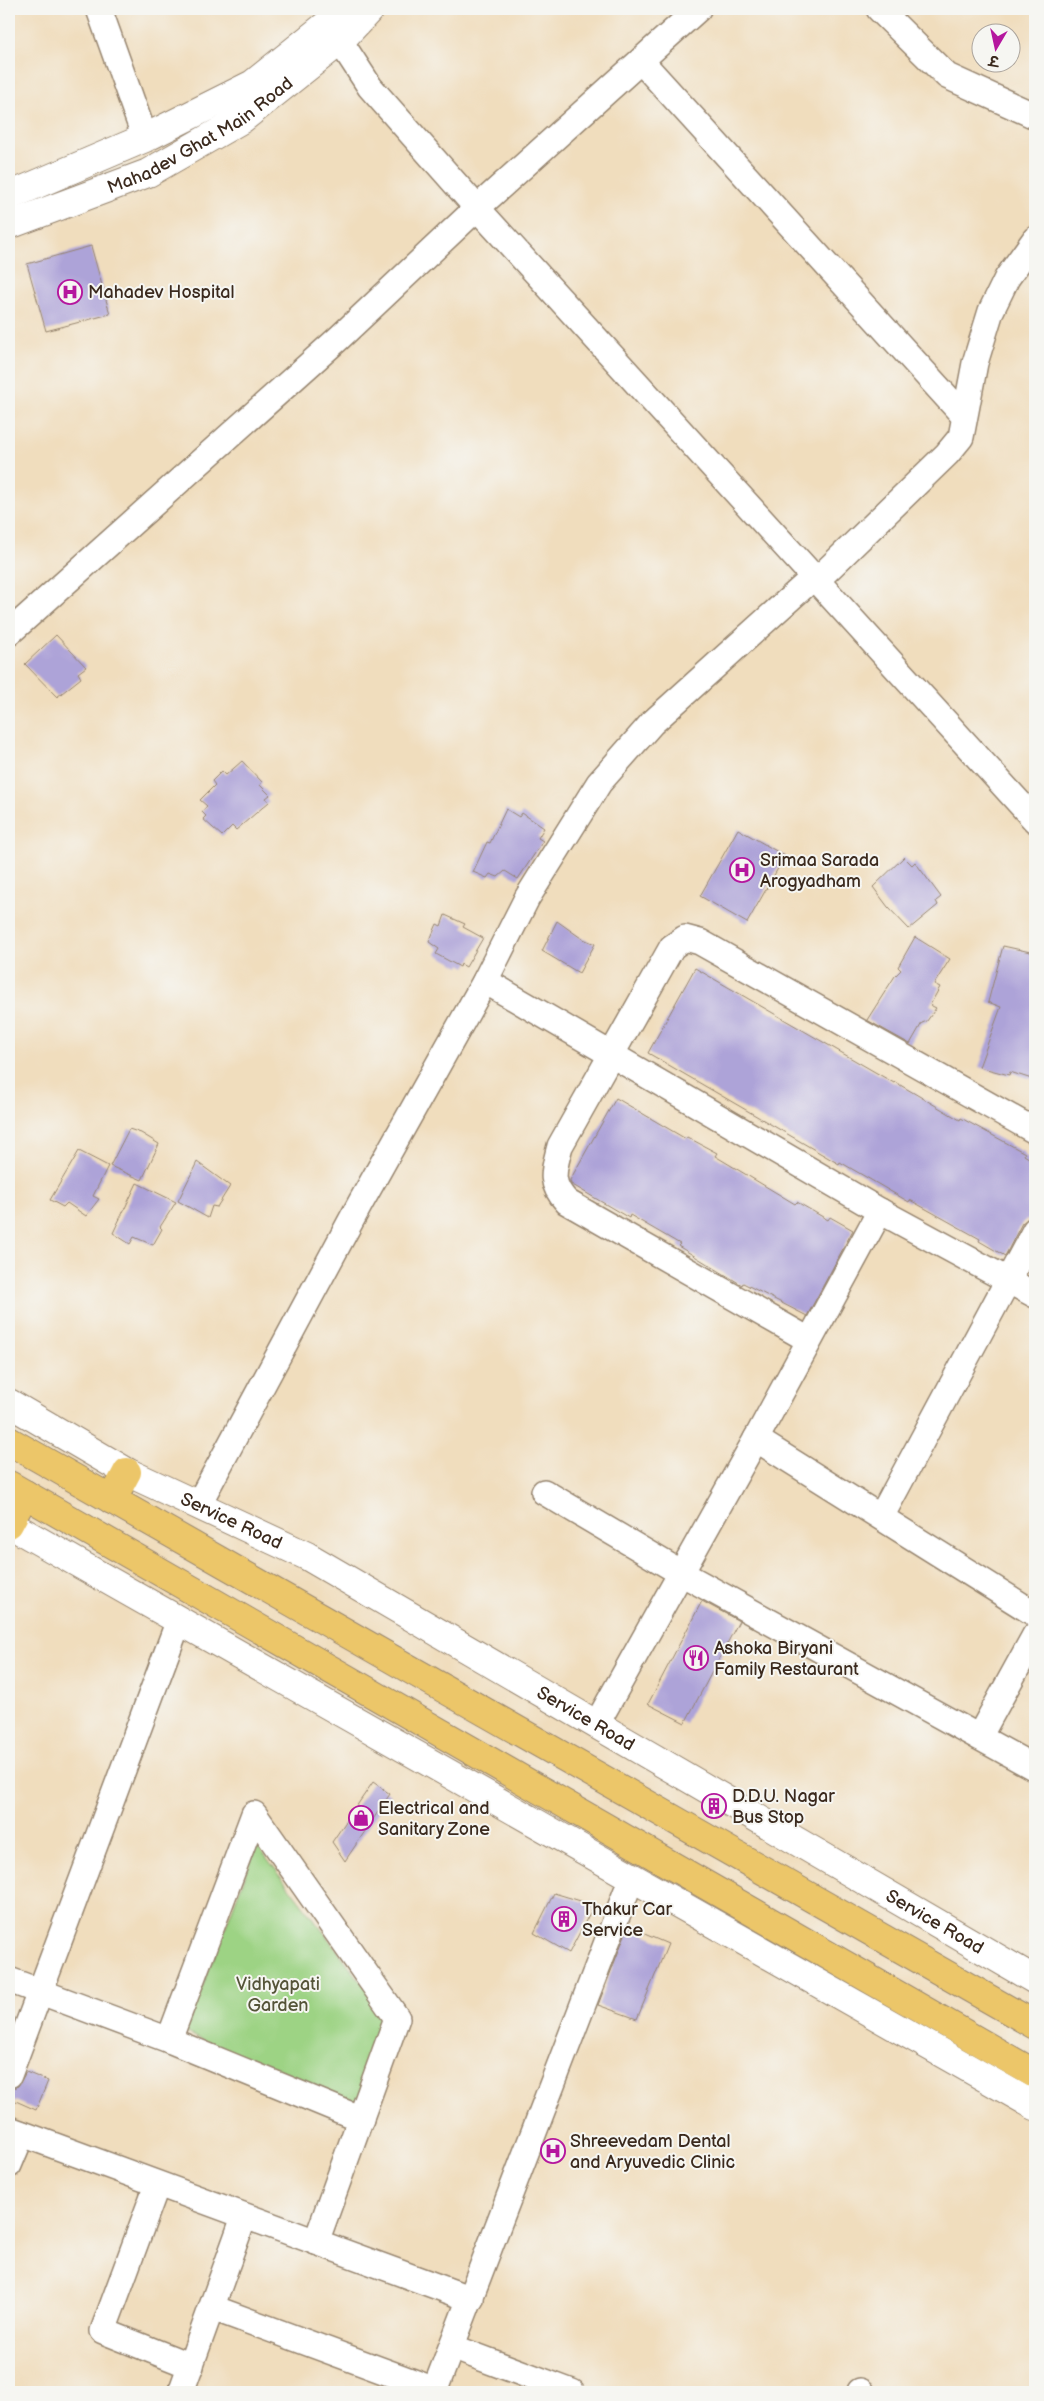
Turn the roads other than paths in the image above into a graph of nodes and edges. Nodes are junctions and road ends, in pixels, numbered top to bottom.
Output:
1 (99, 9) edge
2 (342, 9) edge
3 (370, 9) edge
4 (698, 9) edge
5 (879, 9) edge
6 (340, 41) junction
7 (641, 61) junction
8 (1035, 116) edge
9 (145, 138) junction
10 (9, 196) edge
11 (477, 208) junction
12 (9, 225) edge
13 (1035, 239) edge
14 (964, 416) junction
15 (816, 578) junction
16 (9, 633) edge
17 (1035, 820) edge
18 (485, 981) junction
19 (610, 1054) junction
20 (1035, 1131) edge
21 (880, 1211) junction
22 (1035, 1230) edge
23 (1007, 1280) junction
24 (1035, 1295) edge
25 (809, 1340) junction
26 (9, 1403) edge
27 (756, 1439) junction
28 (9, 1441) edge
29 (127, 1472) junction
30 (17, 1489) edge
31 (544, 1492) dead end
32 (112, 1500) junction
33 (198, 1505) junction
34 (881, 1517) junction
35 (9, 1524) edge
36 (681, 1573) junction
37 (1035, 1614) edge
38 (179, 1620) junction
39 (1035, 1635) edge
40 (596, 1725) junction
41 (979, 1737) junction
42 (1035, 1768) edge
43 (632, 1877) junction
44 (9, 1980) edge
45 (1035, 1980) edge
46 (39, 1991) junction
47 (1035, 2025) edge
48 (169, 2040) junction
49 (1035, 2074) edge
50 (9, 2075) edge
51 (1035, 2106) edge
52 (361, 2119) junction
53 (15, 2132) edge
54 (9, 2165) edge
55 (157, 2185) junction
56 (244, 2217) junction
57 (316, 2242) junction
58 (471, 2299) junction
59 (212, 2308) junction
60 (452, 2347) junction
61 (191, 2366) junction
62 (435, 2391) edge
63 (181, 2392) edge
64 (572, 2392) edge

1 - 9 street
2 - 9 street
3 - 6 street, Mahadev Ghat Main Road
4 - 7 street
5 - 8 street
6 - 11 street
6 - 12 street, Mahadev Ghat Main Road
7 - 11 street
7 - 14 street
9 - 10 street
11 - 15 street
11 - 16 street
13 - 14 street
14 - 15 street
15 - 17 street
15 - 18 street
18 - 19 street
18 - 33 street
19 - 20 street
19 - 21 street
19 - 25 street
21 - 23 street
21 - 25 street
22 - 23 street
23 - 24 street
23 - 34 street
25 - 27 street
26 - 29 street, Service Road
27 - 34 street
27 - 36 street
28 - 32 highway
29 - 32 highway
29 - 33 street, Service Road
30 - 35 highway
30 - 49 highway
31 - 36 street
32 - 47 highway
33 - 40 street, Service Road
34 - 37 street
35 - 38 street
36 - 40 street
36 - 41 street
38 - 43 street
38 - 46 street
39 - 41 street
40 - 45 street, Service Road
41 - 42 street
43 - 51 street
43 - 58 street
44 - 46 street
46 - 48 street
46 - 50 street
48 - 52 street
48 - 52 street
52 - 57 street
53 - 54 street
53 - 55 street
55 - 56 street
55 - 61 street
56 - 57 street
56 - 59 street
57 - 58 street
58 - 60 street
59 - 61 street
59 - 62 street
60 - 62 street
60 - 64 street
61 - 63 street

